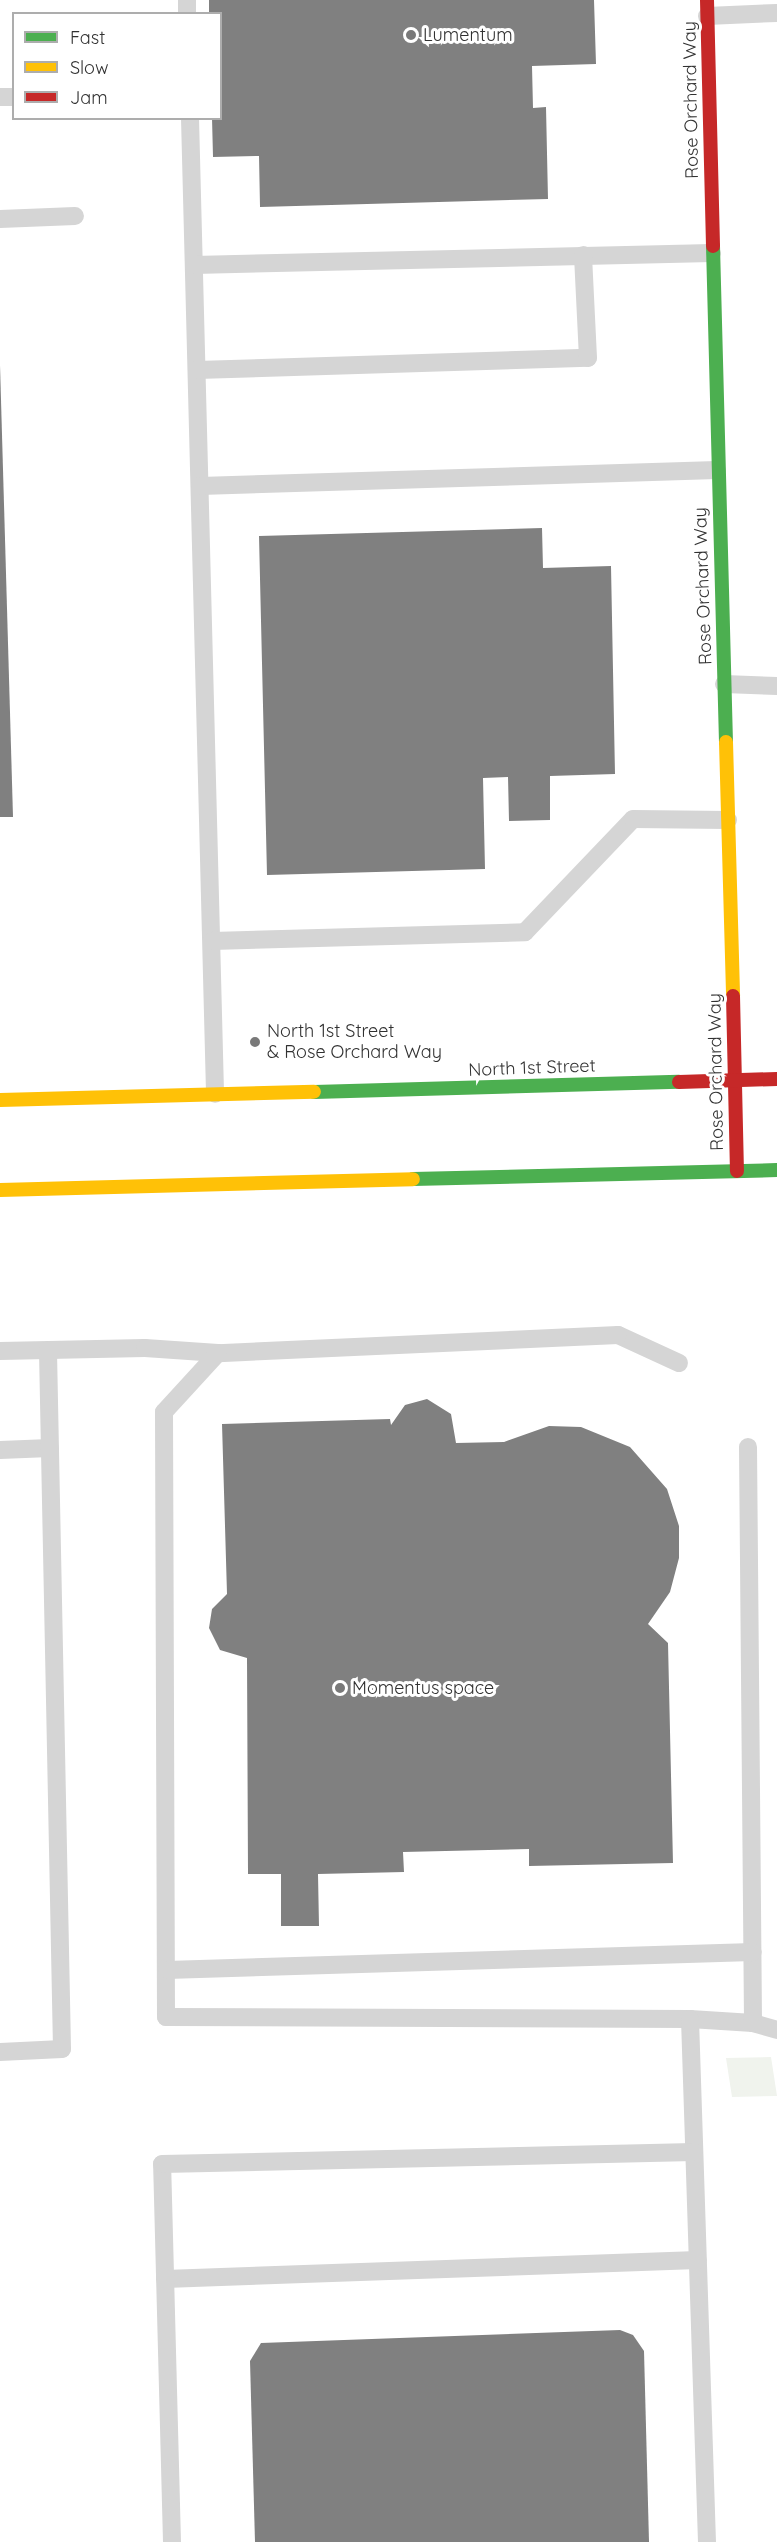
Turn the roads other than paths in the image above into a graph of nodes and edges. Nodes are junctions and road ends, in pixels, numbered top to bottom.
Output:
1 (707, 8) edge
2 (777, 13) edge
3 (190, 120) edge
4 (75, 216) dead end
5 (0, 219) edge
6 (712, 253) junction
7 (583, 255) junction
8 (194, 265) junction
9 (197, 370) junction
10 (717, 470) junction
11 (200, 486) junction
12 (724, 684) junction
13 (777, 686) edge
14 (728, 820) junction
15 (212, 941) junction
16 (777, 1079) edge
17 (734, 1080) junction
18 (215, 1094) junction
19 (0, 1100) edge
20 (777, 1170) edge
21 (736, 1171) junction
22 (0, 1190) edge
23 (48, 1350) junction
24 (0, 1351) edge
25 (218, 1353) junction
26 (679, 1363) dead end
27 (748, 1447) dead end
28 (50, 1448) junction
29 (0, 1450) edge
30 (753, 1952) junction
31 (166, 1970) junction
32 (690, 2019) junction
33 (753, 2023) junction
34 (777, 2030) edge
35 (0, 2052) edge
36 (694, 2152) junction
37 (698, 2260) junction
38 (165, 2279) junction
39 (172, 2542) edge
40 (706, 2542) edge

1 - 2 lane
1 - 6 main road, Rose Orchard Way
3 - 8 lane
4 - 5 lane
6 - 7 lane
6 - 10 main road, Rose Orchard Way
7 - 8 lane
7 - 9 lane
8 - 9 lane
9 - 11 lane
10 - 11 lane
10 - 12 main road, Rose Orchard Way
11 - 15 lane
12 - 13 lane
12 - 14 main road, Rose Orchard Way
14 - 15 lane
14 - 17 main road, Rose Orchard Way
15 - 18 lane
16 - 17 main road, North 1st Street
17 - 18 main road, North 1st Street
17 - 21 main road, Rose Orchard Way
18 - 19 main road, North 1st Street
20 - 21 main road
21 - 22 main road
23 - 24 lane
23 - 25 lane
23 - 28 lane
25 - 26 lane
25 - 31 lane
27 - 30 lane
28 - 29 lane
28 - 35 lane
30 - 31 lane
30 - 33 lane
31 - 32 lane
32 - 33 lane
32 - 36 lane
33 - 34 lane
36 - 37 lane
36 - 38 lane
37 - 38 lane
37 - 40 lane
38 - 39 lane

